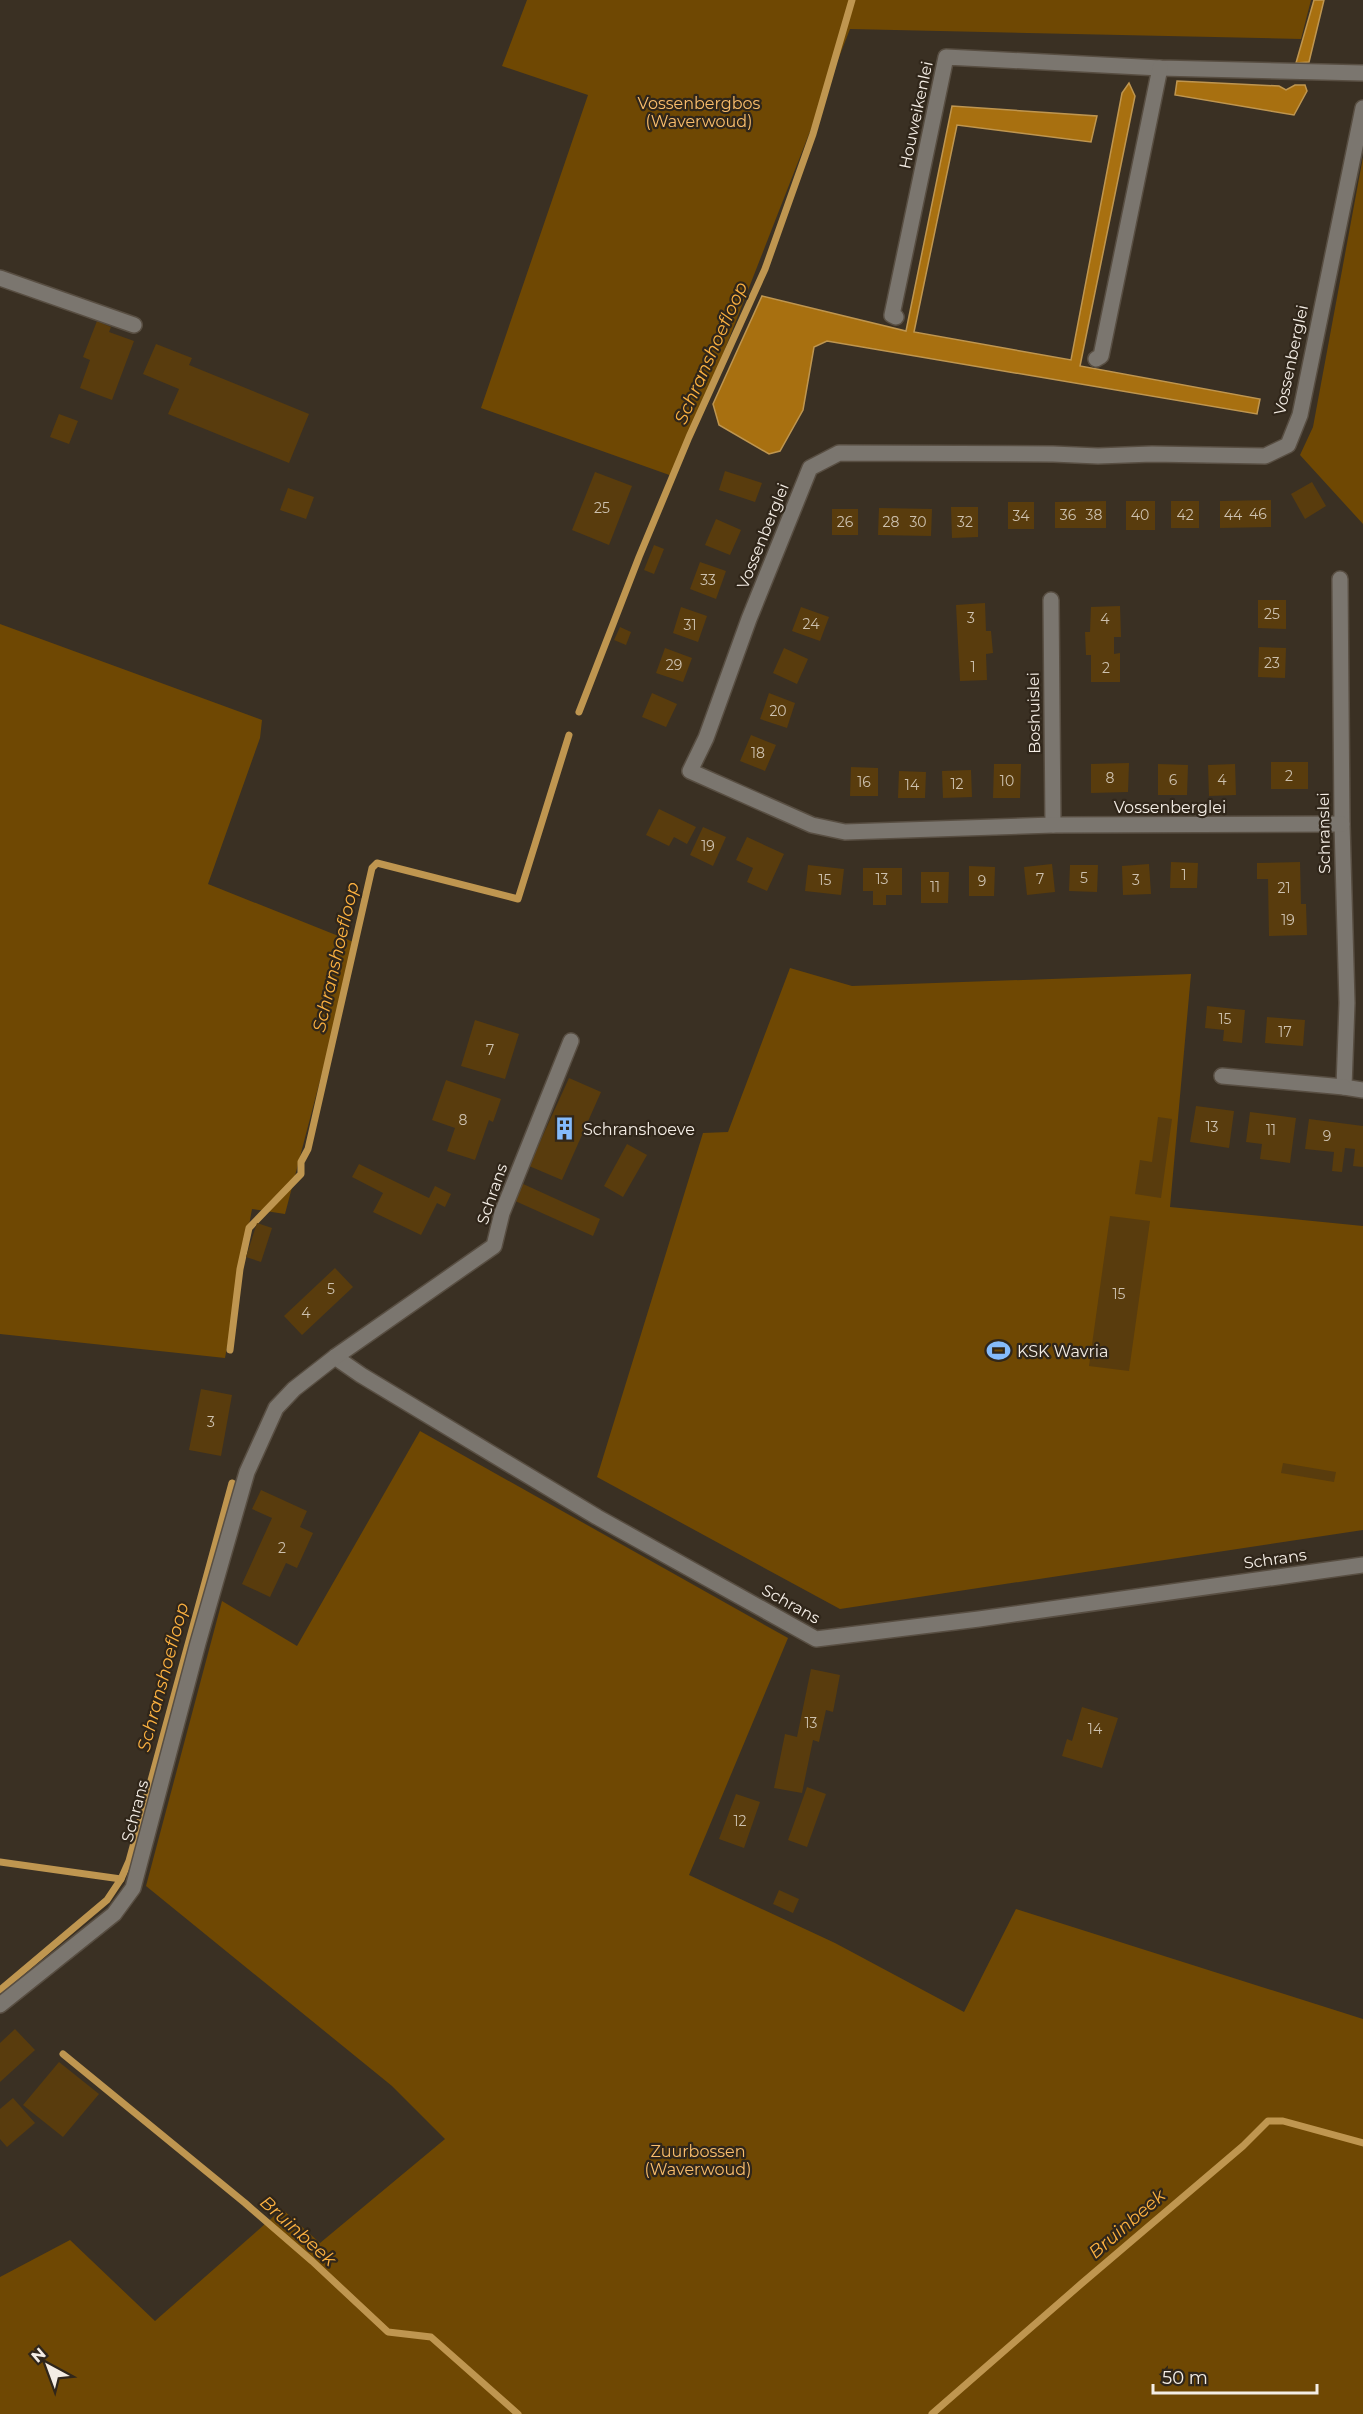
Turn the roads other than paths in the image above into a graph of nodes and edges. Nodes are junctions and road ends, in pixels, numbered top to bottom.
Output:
1 (1160, 68) junction
2 (1363, 73) edge
3 (1363, 108) edge
4 (0, 278) edge
5 (896, 317) dead end
6 (134, 325) dead end
7 (1096, 359) dead end
8 (1340, 579) dead end
9 (1051, 600) dead end
10 (1342, 824) junction
11 (1053, 825) junction
12 (571, 1041) dead end
13 (1222, 1076) dead end
14 (1344, 1087) junction
15 (1363, 1089) edge
16 (335, 1357) junction
17 (1363, 1565) edge
18 (0, 2005) edge

1 - 2 street, Houweikenlei
1 - 5 street, Houweikenlei
1 - 7 street
3 - 11 street, Vossenberglei
4 - 6 street
8 - 10 street, Schranslei
9 - 11 street, Boshuislei
10 - 11 street, Vossenberglei
10 - 14 street, Schranslei
12 - 16 street, Schrans
13 - 14 street
14 - 15 street
16 - 17 street, Schrans
16 - 18 street, Schrans

